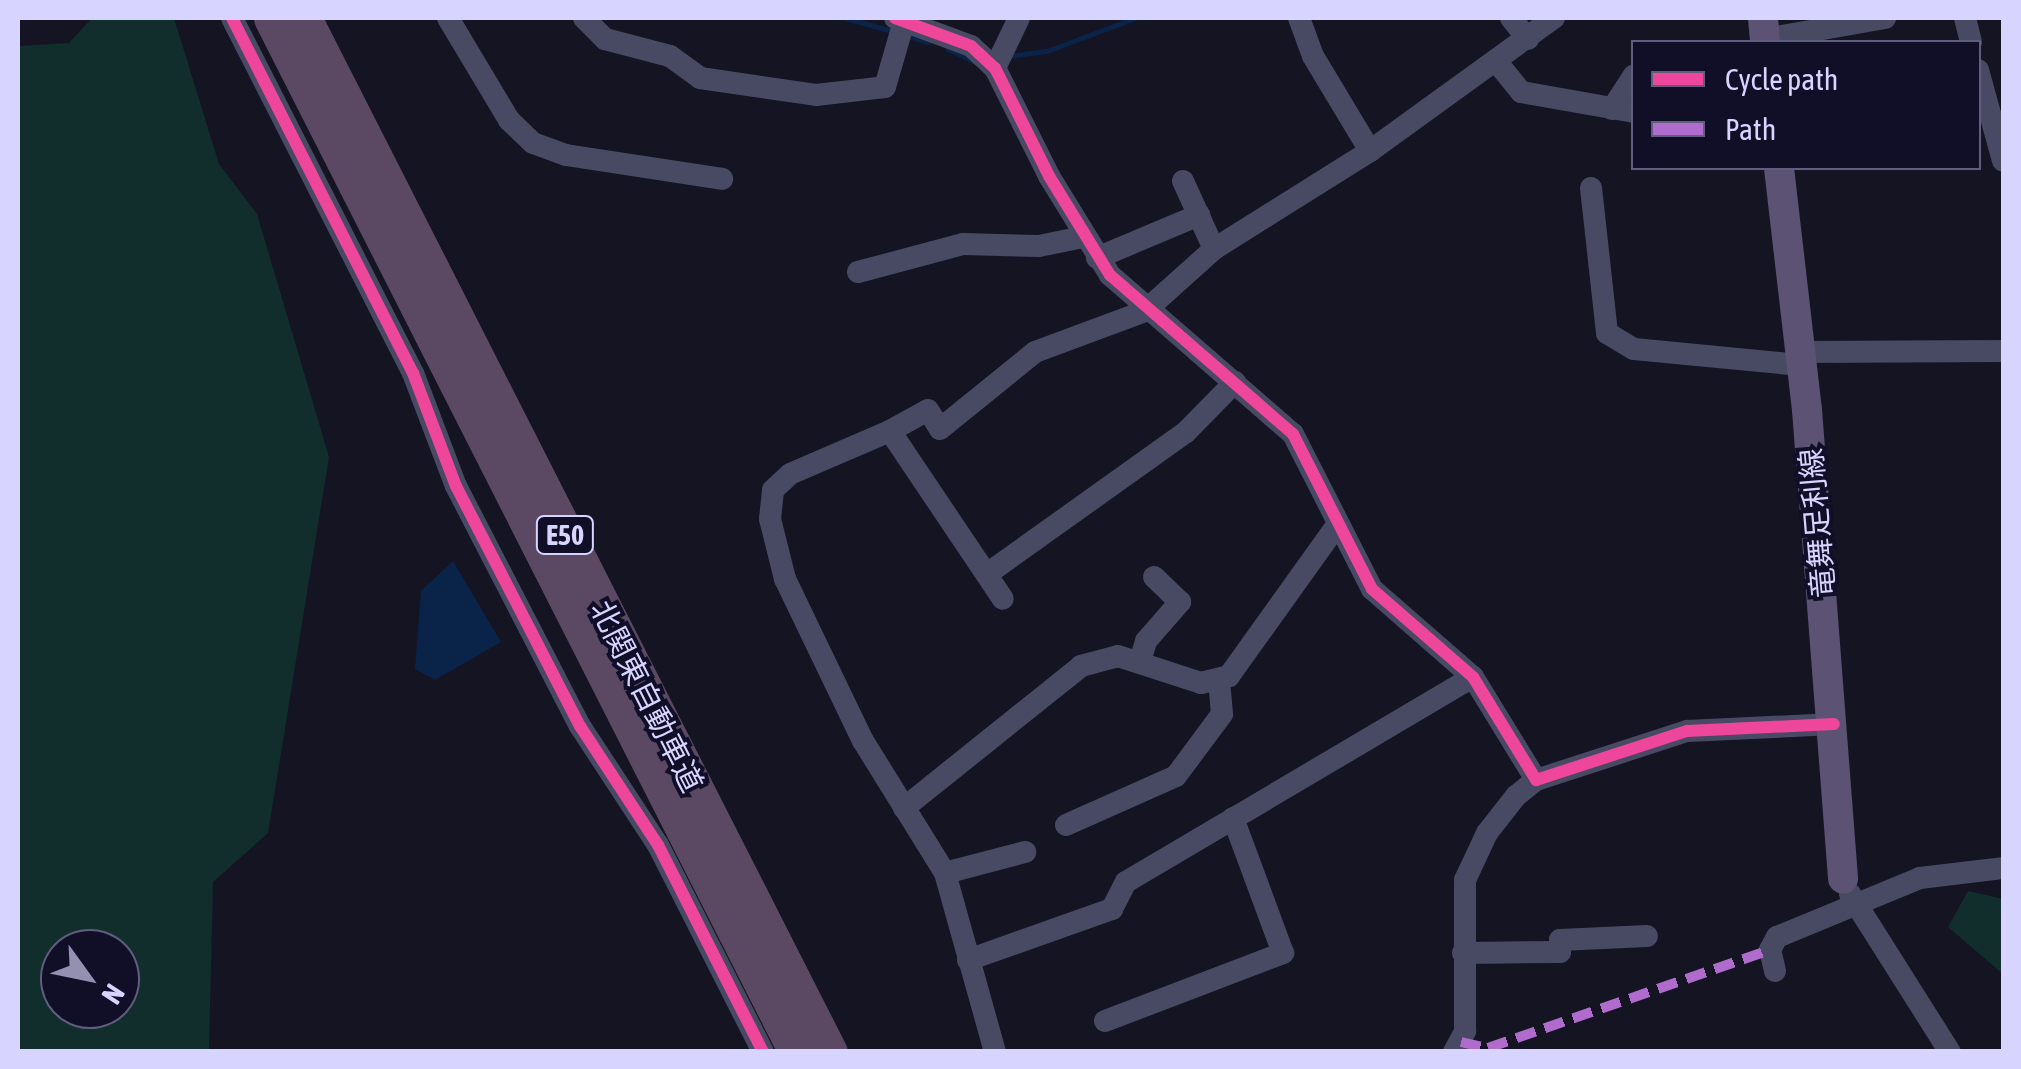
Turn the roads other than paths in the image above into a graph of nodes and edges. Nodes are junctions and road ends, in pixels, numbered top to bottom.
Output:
1 (232, 18) edge
2 (270, 18) edge
3 (304, 18) edge
4 (448, 18) edge
5 (584, 18) edge
6 (1019, 18) edge
7 (1299, 18) edge
8 (1510, 18) edge
9 (1554, 18) edge
10 (1885, 18) edge
11 (900, 19) edge
12 (1764, 33) edge
13 (1528, 39) junction
14 (1496, 62) junction
15 (995, 68) junction
16 (1981, 81) edge
17 (1631, 85) edge
18 (1623, 110) edge
19 (1370, 150) junction
20 (2003, 162) edge
21 (1779, 170) edge
22 (722, 178) dead end
23 (1184, 181) dead end
24 (1591, 188) dead end
25 (1199, 215) junction
26 (1082, 236) junction
27 (1214, 248) junction
28 (1097, 258) junction
29 (858, 272) dead end
30 (1145, 312) junction
31 (2004, 352) edge
32 (1801, 359) junction
33 (1235, 382) junction
34 (890, 432) junction
35 (1338, 524) junction
36 (986, 574) junction
37 (1154, 577) dead end
38 (1003, 600) dead end
39 (1140, 660) junction
40 (1472, 677) junction
41 (1218, 680) junction
42 (1834, 724) junction
43 (1536, 780) junction
44 (904, 808) junction
45 (1233, 818) junction
46 (1066, 825) dead end
47 (1025, 852) dead end
48 (2004, 868) edge
49 (945, 873) junction
50 (1850, 893) junction
51 (1647, 936) dead end
52 (1463, 953) junction
53 (968, 960) junction
54 (1775, 970) dead end
55 (1104, 1022) dead end
56 (763, 1052) edge
57 (796, 1052) edge
58 (830, 1052) edge
59 (995, 1052) edge
60 (1454, 1052) edge
61 (1950, 1052) edge

1 - 56 street
2 - 57 highway, 北関東自動車道 / E50
3 - 58 highway, 北関東自動車道 / E50
4 - 22 street
5 - 11 street
6 - 15 street
7 - 19 street
8 - 13 street
9 - 13 street
10 - 12 street
11 - 15 street
13 - 14 street
14 - 18 street
14 - 19 street
15 - 26 street
16 - 20 street
17 - 18 street
19 - 27 street
21 - 32 main road, 竜舞足利線
23 - 25 street
24 - 32 street
25 - 27 street
25 - 28 street
26 - 28 street
26 - 29 street
27 - 30 street
28 - 30 street
30 - 33 street
30 - 34 street
31 - 32 street
32 - 42 main road, 竜舞足利線
33 - 35 street
33 - 36 street
34 - 36 street
34 - 44 street
35 - 40 street
35 - 41 street
36 - 38 street
37 - 39 street
39 - 41 street
39 - 44 street
40 - 43 street
40 - 45 street
41 - 46 street
42 - 43 street
42 - 50 main road, 竜舞足利線
43 - 52 street
44 - 49 street
45 - 53 street
45 - 55 street
47 - 49 street
48 - 50 street
49 - 53 street
50 - 54 street
50 - 61 street
51 - 52 street
52 - 60 street
53 - 59 street

